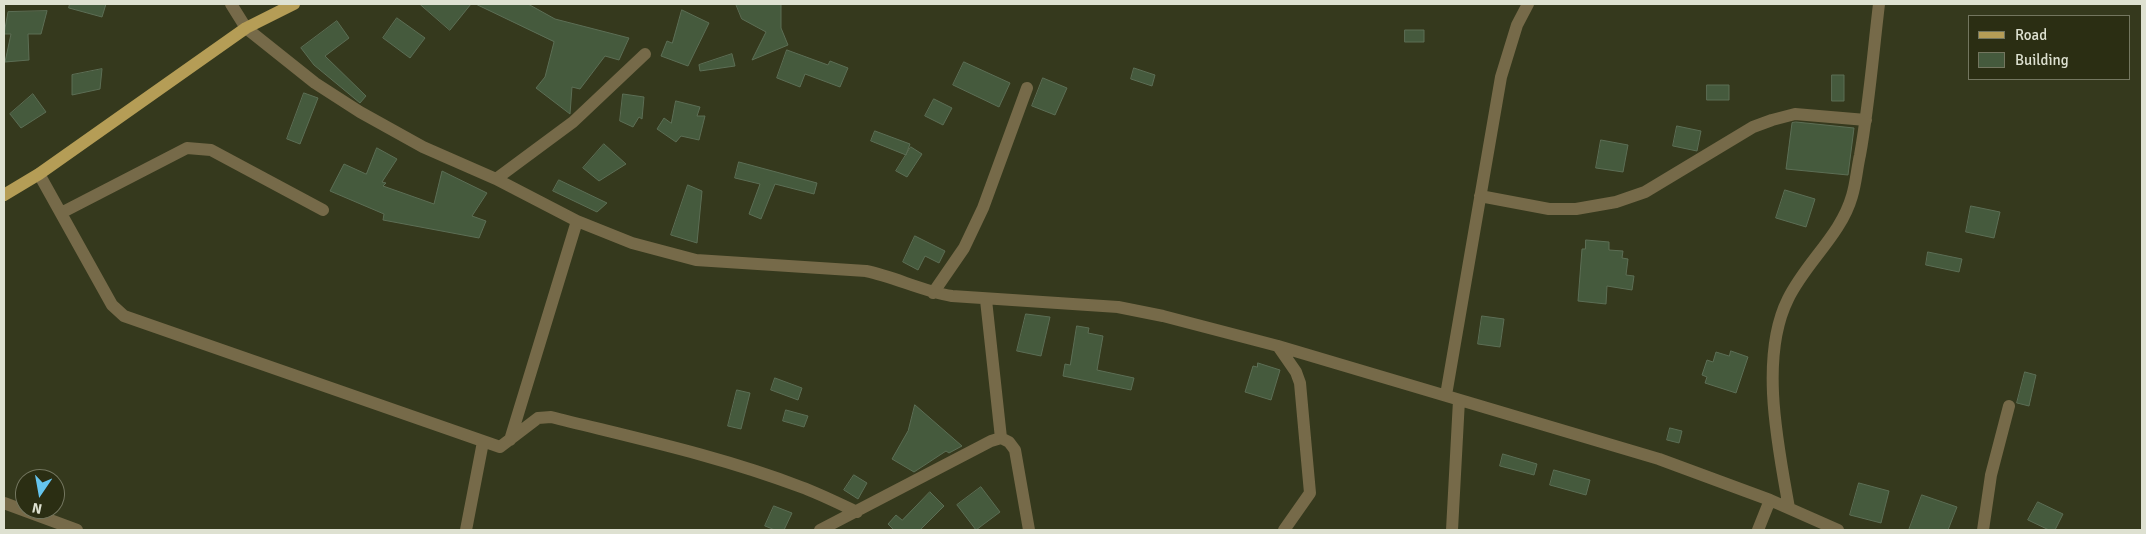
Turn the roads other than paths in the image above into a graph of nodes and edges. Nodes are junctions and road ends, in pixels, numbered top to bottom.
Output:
1 (231, 4) edge
2 (294, 4) edge
3 (1528, 4) edge
4 (1879, 4) edge
5 (246, 28) junction
6 (645, 54) dead end
7 (1027, 88) dead end
8 (1866, 120) junction
9 (39, 174) junction
10 (496, 179) junction
11 (4, 195) edge
12 (1480, 196) junction
13 (323, 210) dead end
14 (61, 213) junction
15 (577, 221) junction
16 (933, 293) junction
17 (986, 300) junction
18 (1278, 346) junction
19 (1446, 395) junction
20 (1459, 400) junction
21 (2009, 406) dead end
22 (1001, 438) junction
23 (510, 440) junction
24 (483, 442) junction
25 (1770, 500) junction
26 (4, 503) edge
27 (1789, 508) junction
28 (857, 512) junction
29 (58, 527) edge
30 (77, 530) edge
31 (466, 530) edge
32 (820, 530) edge
33 (1029, 530) edge
34 (1284, 530) edge
35 (1452, 530) edge
36 (1758, 530) edge
37 (1838, 530) edge
38 (1983, 530) edge

1 - 5 street
2 - 5 main road
3 - 12 street
4 - 8 street
5 - 9 main road
5 - 10 street
6 - 10 street
7 - 16 street
8 - 12 street
8 - 27 street
9 - 11 main road
9 - 14 street
10 - 15 street
12 - 19 street
13 - 14 street
14 - 24 street
15 - 16 street
15 - 23 street
16 - 17 street
17 - 18 street
17 - 22 street
18 - 19 street
18 - 34 street
19 - 20 street
20 - 25 street
20 - 35 street
21 - 38 street
22 - 28 street
22 - 33 street
23 - 24 street
23 - 28 street
24 - 31 street
25 - 27 street
25 - 36 street
26 - 29 street
27 - 37 street
28 - 32 street
29 - 30 street

